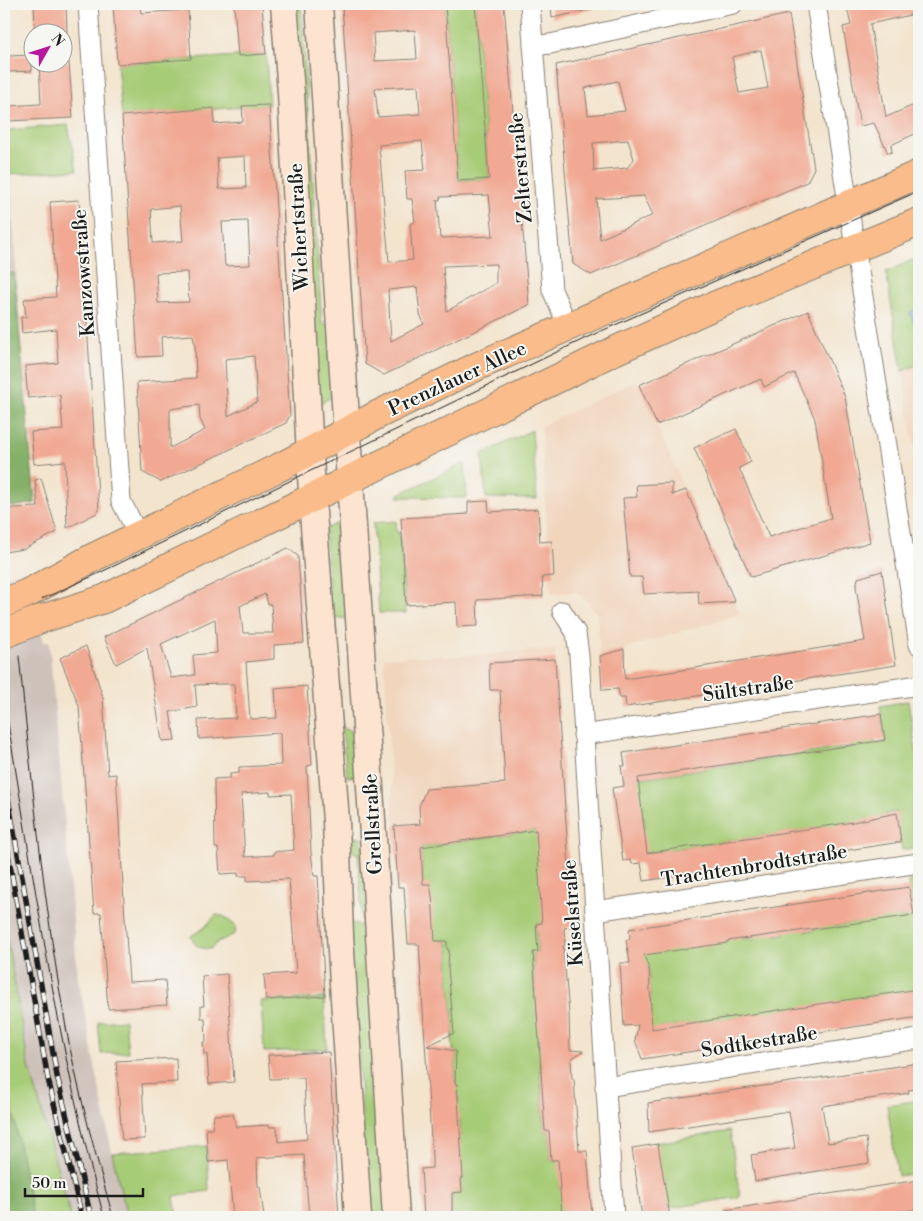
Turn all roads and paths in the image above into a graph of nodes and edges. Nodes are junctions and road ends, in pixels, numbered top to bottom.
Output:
1 (88, 4) edge
2 (284, 4) edge
3 (318, 4) edge
4 (530, 4) edge
5 (733, 4) edge
6 (816, 4) edge
7 (533, 46) junction
8 (919, 174) edge
9 (848, 204) junction
10 (919, 222) edge
11 (855, 248) junction
12 (568, 326) junction
13 (347, 431) junction
14 (309, 451) junction
15 (350, 479) junction
16 (312, 498) junction
17 (138, 534) junction
18 (4, 603) edge
19 (562, 611) dead end
20 (4, 634) edge
21 (919, 645) edge
22 (919, 685) edge
23 (584, 735) junction
24 (919, 863) edge
25 (595, 911) junction
26 (919, 1039) edge
27 (605, 1087) junction
28 (358, 1217) edge
29 (396, 1217) edge
30 (614, 1217) edge

1 - 17 street, Kanzowstraße
2 - 14 street, Wichertstraße
3 - 13 street, Wichertstraße
4 - 7 street, Zelterstraße
5 - 7 street
6 - 9 street
7 - 12 street, Zelterstraße
8 - 9 main road, Prenzlauer Allee
9 - 11 street
9 - 12 main road, Prenzlauer Allee
10 - 11 main road
11 - 15 main road
11 - 21 street
12 - 13 main road, Prenzlauer Allee
13 - 14 main road, Prenzlauer Allee
13 - 15 street, Grellstraße
14 - 16 street, Grellstraße
14 - 17 main road, Prenzlauer Allee
15 - 16 main road
15 - 29 street, Grellstraße
16 - 20 main road, bridge
16 - 28 street, Grellstraße
17 - 18 main road, Prenzlauer Allee, bridge
19 - 23 street, Küselstraße
22 - 23 street, Sültstraße
23 - 25 street, Küselstraße
24 - 25 street, Trachtenbrodtstraße
25 - 27 street, Küselstraße
26 - 27 street, Sodtkestraße
27 - 30 street, Küselstraße

